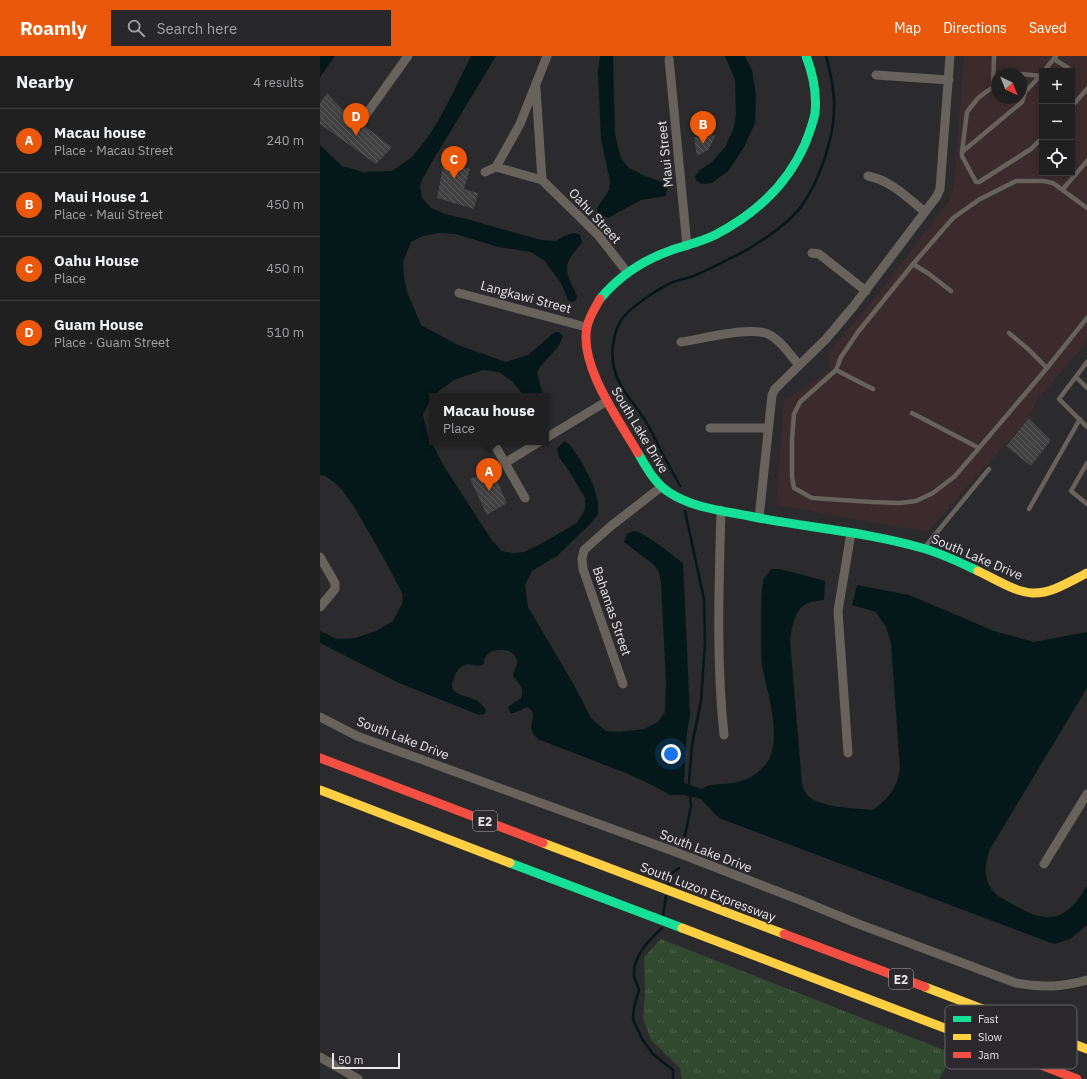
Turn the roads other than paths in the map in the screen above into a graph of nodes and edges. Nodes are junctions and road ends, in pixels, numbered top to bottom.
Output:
1 (408, 56) edge
2 (547, 56) edge
3 (806, 56) edge
4 (950, 56) edge
5 (994, 56) edge
6 (1055, 57) edge
7 (669, 59) dead end
8 (994, 68) edge
9 (1047, 68) edge
10 (1068, 68) dead end
11 (1027, 74) edge
12 (1039, 74) edge
13 (876, 75) dead end
14 (1039, 77) edge
15 (949, 80) junction
16 (536, 84) junction
17 (991, 89) edge
18 (1087, 89) edge
19 (1074, 104) edge
20 (365, 116) dead end
21 (1040, 140) edge
22 (962, 152) junction
23 (1087, 161) edge
24 (496, 167) junction
25 (485, 172) dead end
26 (868, 176) dead end
27 (542, 180) junction
28 (1063, 189) junction
29 (1087, 208) edge
30 (926, 212) junction
31 (687, 246) junction
32 (812, 253) dead end
33 (913, 264) junction
34 (627, 272) junction
35 (866, 291) junction
36 (951, 291) dead end
37 (459, 293) dead end
38 (1087, 318) edge
39 (586, 326) junction
40 (1009, 333) dead end
41 (681, 342) dead end
42 (1087, 362) edge
43 (799, 365) junction
44 (1047, 368) junction
45 (836, 370) junction
46 (1076, 377) junction
47 (1087, 388) edge
48 (873, 389) dead end
49 (607, 401) junction
50 (912, 413) dead end
51 (1080, 420) junction
52 (1087, 427) edge
53 (710, 428) dead end
54 (768, 428) junction
55 (549, 436) edge
56 (495, 445) edge
57 (534, 445) edge
58 (979, 448) junction
59 (1087, 462) edge
60 (505, 463) junction
61 (989, 469) dead end
62 (661, 487) junction
63 (525, 498) dead end
64 (1087, 504) edge
65 (1029, 509) dead end
66 (721, 510) junction
67 (759, 518) junction
68 (851, 532) junction
69 (923, 548) junction
70 (320, 557) edge
71 (1087, 573) edge
72 (320, 607) edge
73 (622, 684) dead end
74 (320, 718) edge
75 (724, 735) dead end
76 (848, 753) dead end
77 (320, 758) edge
78 (320, 790) edge
79 (1087, 794) edge
80 (1044, 864) dead end
81 (1087, 980) edge
82 (970, 1005) edge
83 (945, 1029) edge
84 (1077, 1045) edge
85 (1087, 1049) edge
86 (320, 1056) edge
87 (1051, 1069) edge
88 (358, 1079) edge
89 (1077, 1079) edge

1 - 20 street
2 - 16 street
3 - 31 main road, South Lake Drive
4 - 15 street
5 - 8 lane
6 - 9 lane
6 - 10 lane
7 - 31 street, Maui Street
11 - 12 lane
13 - 15 street
14 - 22 lane
15 - 30 street
16 - 24 street
16 - 27 street
17 - 22 lane
18 - 19 lane
21 - 22 lane
23 - 28 lane
24 - 25 street
24 - 27 street
26 - 30 street
27 - 34 street, Oahu Street
28 - 29 lane
28 - 33 lane
30 - 35 street
31 - 34 main road, South Lake Drive
32 - 35 street
33 - 36 lane
33 - 45 lane
34 - 39 main road, South Lake Drive
35 - 43 street
37 - 39 street, Langkawi Street
38 - 44 lane
39 - 49 main road, South Lake Drive
40 - 44 lane
41 - 43 street
42 - 46 lane
43 - 54 street
44 - 58 lane
45 - 48 lane
45 - 58 lane
46 - 47 lane
46 - 51 lane
49 - 55 street
49 - 62 main road, South Lake Drive
50 - 58 lane
51 - 52 lane
51 - 65 lane
53 - 54 street
54 - 67 street
56 - 60 street
57 - 60 street
59 - 64 lane
60 - 63 street
61 - 69 lane
62 - 66 main road, South Lake Drive
62 - 73 street, Bahamas Street
66 - 67 main road, South Lake Drive
66 - 75 street
67 - 68 main road, South Lake Drive
68 - 69 main road, South Lake Drive
68 - 76 street
69 - 71 main road, South Lake Drive
70 - 72 street
74 - 81 street, South Lake Drive
77 - 82 main road, South Luzon Expressway / E2
78 - 83 main road, E2
79 - 80 street
84 - 85 main road, South Luzon Expressway / E2
86 - 88 street
87 - 89 main road, E2

